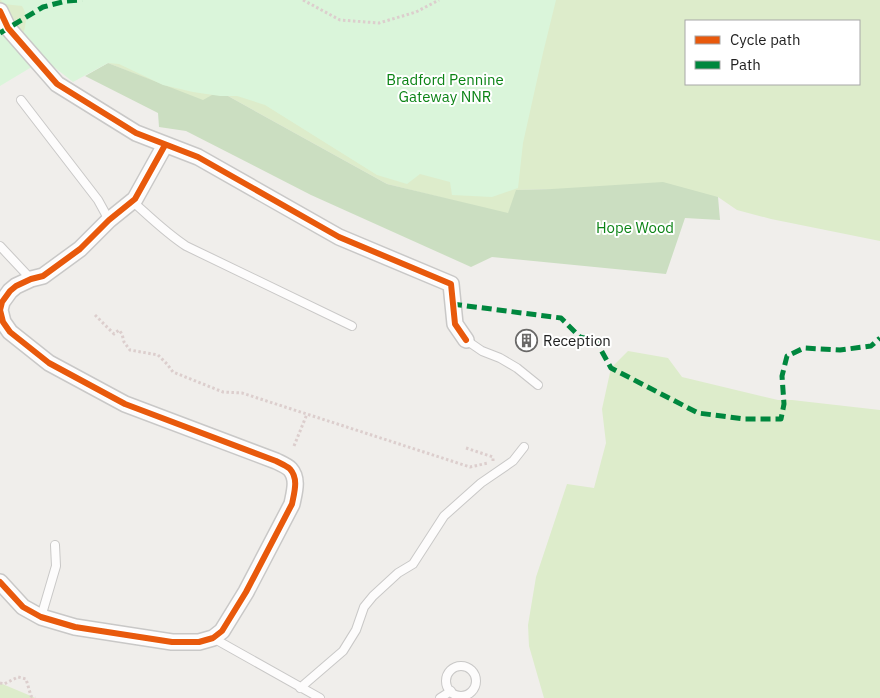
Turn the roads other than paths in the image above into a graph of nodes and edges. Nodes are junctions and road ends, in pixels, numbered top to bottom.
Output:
1 (0, 11) edge
2 (21, 100) dead end
3 (165, 145) junction
4 (132, 201) junction
5 (110, 220) junction
6 (0, 246) edge
7 (31, 278) junction
8 (352, 326) dead end
9 (466, 340) joint
10 (538, 385) dead end
11 (524, 448) dead end
12 (55, 545) dead end
13 (0, 582) edge
14 (41, 617) junction
15 (212, 638) junction
16 (300, 688) junction
17 (450, 691) dead end
18 (320, 698) edge
19 (440, 698) edge

1 - 3 street
2 - 5 lane
3 - 4 street
3 - 9 street
4 - 5 street
4 - 8 lane
5 - 7 street
6 - 7 lane
7 - 15 street
9 - 10 lane
11 - 16 lane
12 - 14 lane
13 - 14 street
14 - 15 street
15 - 16 lane
16 - 18 lane
17 - 19 lane

